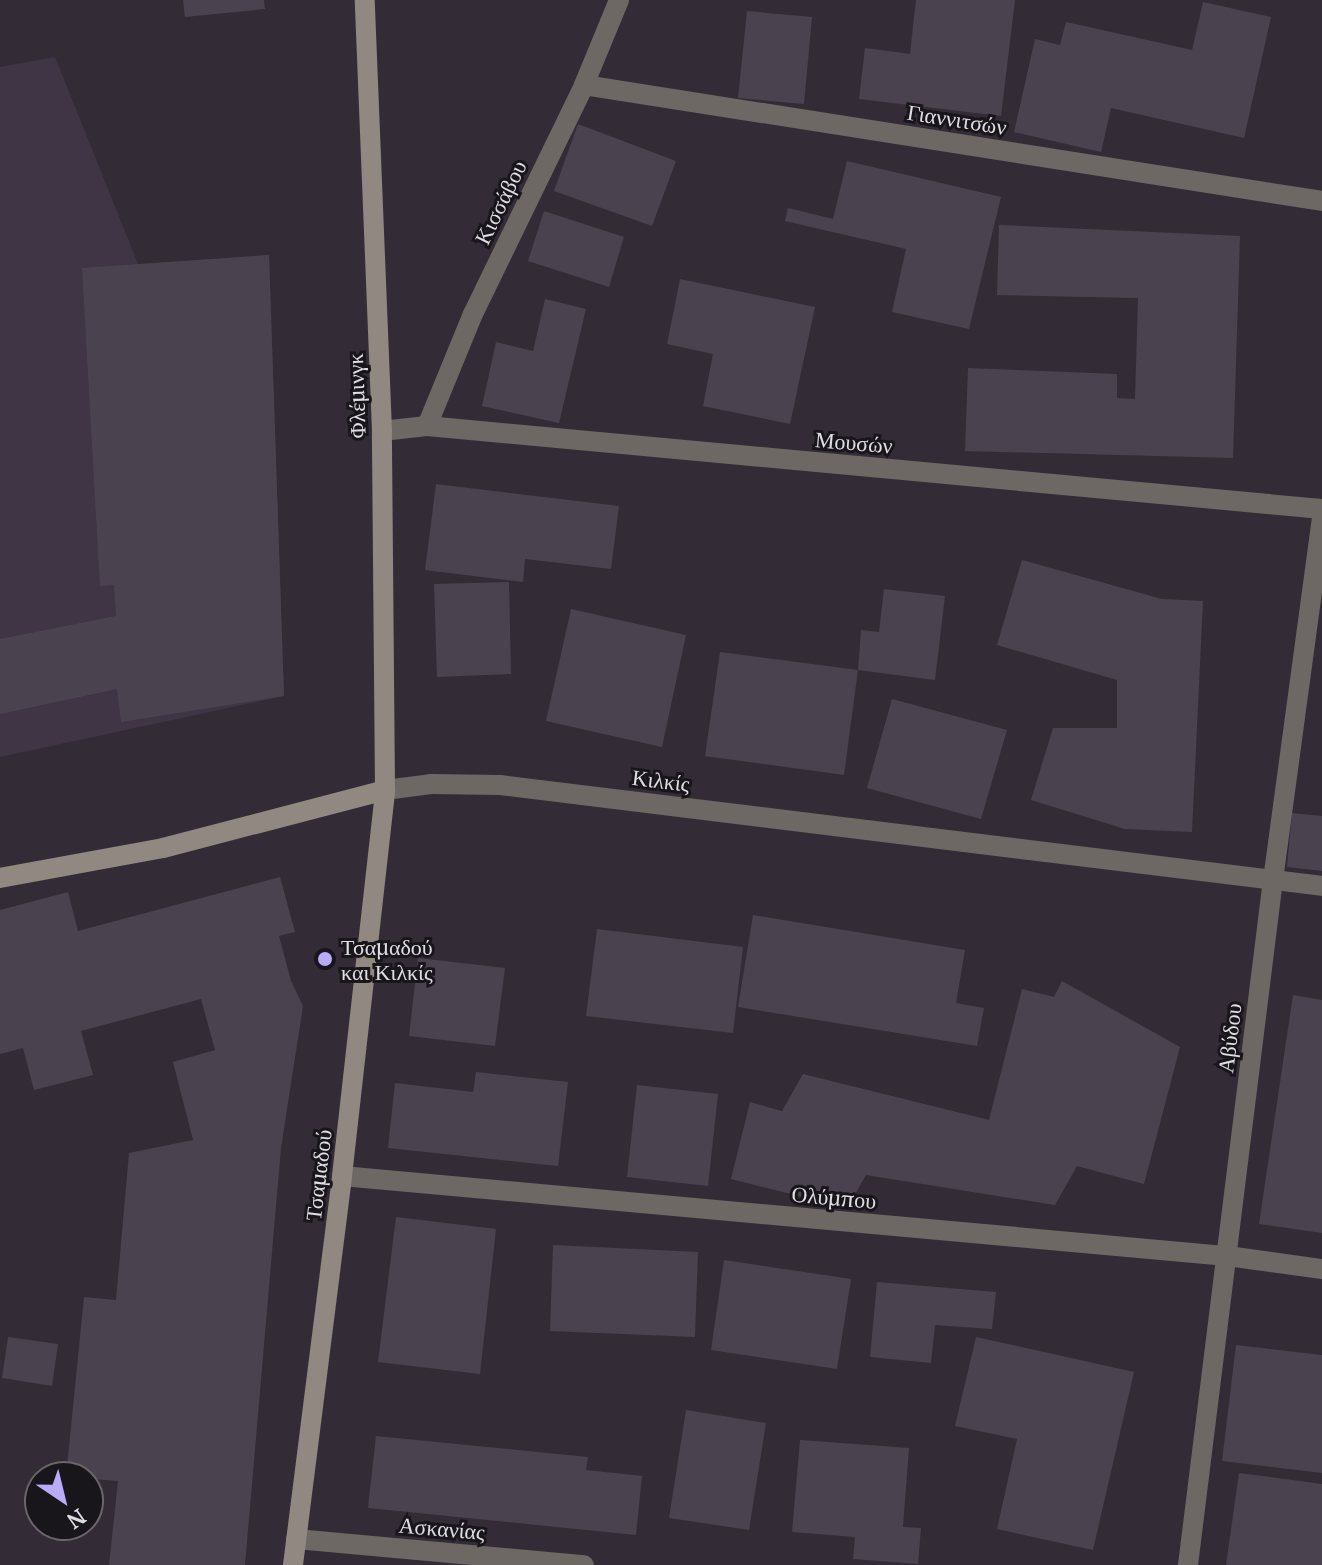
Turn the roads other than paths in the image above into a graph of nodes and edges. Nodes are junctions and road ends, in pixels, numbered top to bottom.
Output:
1 (365, 0) edge
2 (619, 0) edge
3 (584, 85) junction
4 (1322, 201) edge
5 (427, 426) junction
6 (382, 431) junction
7 (1322, 509) edge
8 (1322, 518) edge
9 (385, 790) junction
10 (0, 878) edge
11 (1273, 880) junction
12 (1322, 886) edge
13 (342, 1176) junction
14 (1227, 1256) junction
15 (1322, 1269) edge
16 (296, 1539) junction
17 (293, 1565) edge
18 (584, 1565) edge
19 (1188, 1565) edge

1 - 6 main road, Φλέμινγκ
2 - 3 street, Κισσάβου
3 - 4 street, Γιαννιτσών
3 - 5 street, Κισσάβου
5 - 6 street, Μουσών
5 - 7 street, Μουσών
6 - 9 main road, Φλέμινγκ
8 - 11 street, Αβύδου
9 - 10 main road, Κιλκίς
9 - 11 street, Κιλκίς
9 - 13 main road, Τσαμαδού
11 - 12 street, Κιλκίς
11 - 14 street, Αβύδου
13 - 14 street, Ολύμπου
13 - 16 main road, Τσαμαδού
14 - 15 street, Ολύμπου
14 - 19 street, Αβύδου
16 - 17 main road, Τσαμαδού
16 - 18 street, Ασκανίας

